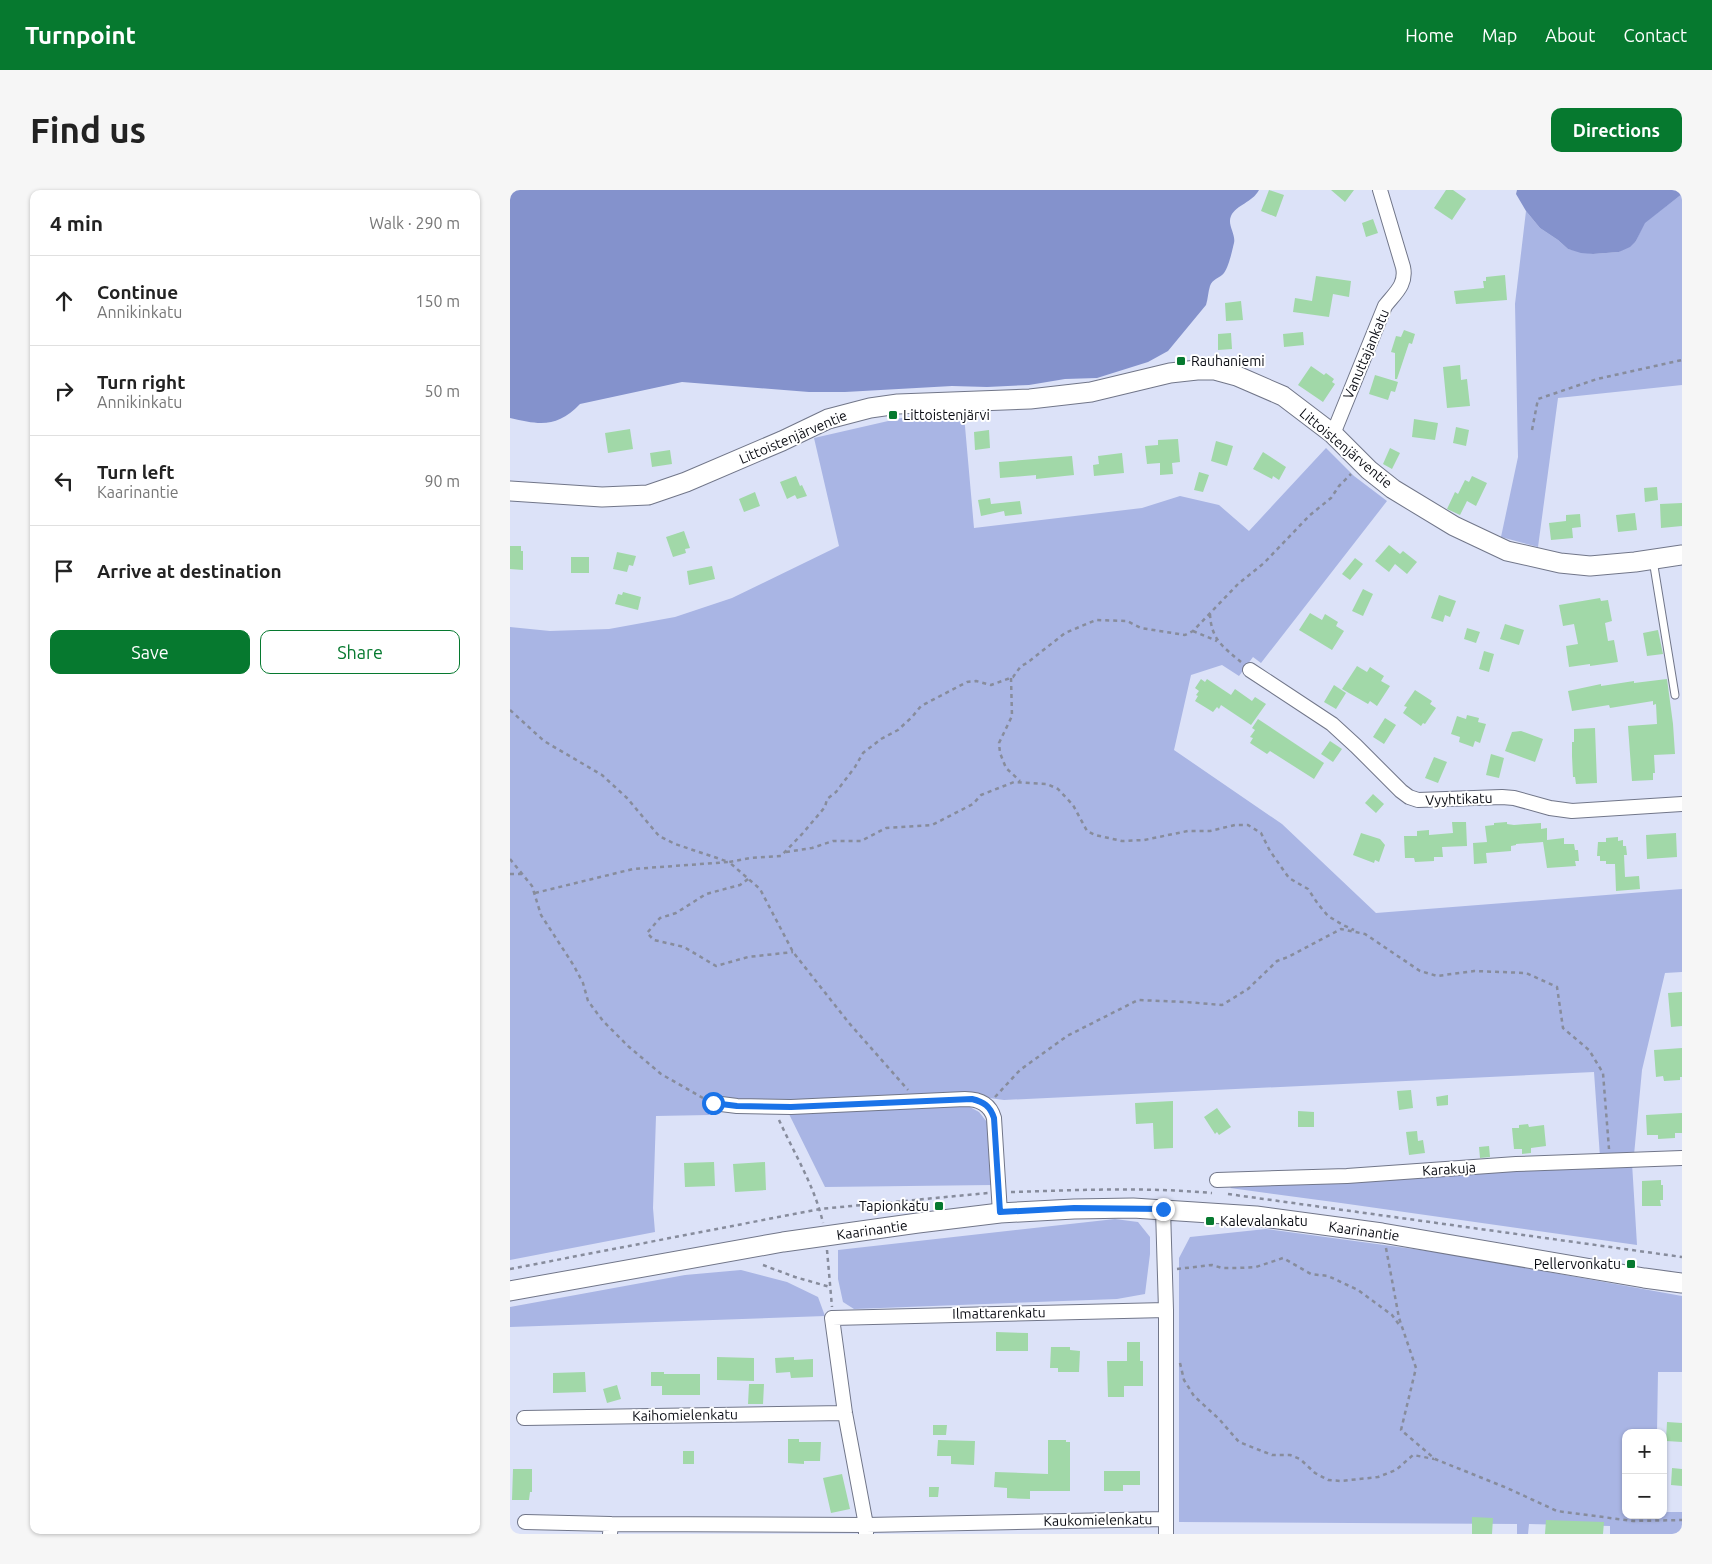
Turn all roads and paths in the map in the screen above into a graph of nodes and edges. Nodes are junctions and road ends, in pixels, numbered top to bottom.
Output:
1 (1380, 190) edge
2 (1682, 360) edge
3 (1532, 430) dead end
4 (1333, 434) junction
5 (1354, 470) dead end
6 (510, 491) edge
7 (1682, 555) edge
8 (1653, 559) junction
9 (1210, 614) junction
10 (1193, 631) junction
11 (1218, 642) junction
12 (1250, 670) joint
13 (1011, 678) junction
14 (1675, 695) dead end
15 (510, 710) edge
16 (1021, 782) junction
17 (1682, 804) edge
18 (786, 852) junction
19 (510, 859) edge
20 (729, 862) junction
21 (510, 874) edge
22 (523, 874) junction
23 (748, 879) junction
24 (535, 893) junction
25 (1360, 933) junction
26 (793, 952) junction
27 (919, 1102) junction
28 (713, 1103) joint
29 (987, 1105) junction
30 (775, 1107) junction
31 (1682, 1158) edge
32 (1610, 1161) junction
33 (1217, 1180) dead end
34 (1163, 1209) junction
35 (1000, 1212) junction
36 (823, 1224) dead end
37 (1382, 1233) junction
38 (827, 1247) dead end
39 (763, 1264) dead end
40 (1165, 1271) junction
41 (1682, 1283) edge
42 (830, 1287) junction
43 (510, 1291) edge
44 (1166, 1310) junction
45 (832, 1318) junction
46 (1403, 1329) junction
47 (1180, 1362) dead end
48 (845, 1413) junction
49 (524, 1418) dead end
50 (1435, 1459) junction
51 (1166, 1519) junction
52 (1682, 1520) edge
53 (525, 1522) dead end
54 (611, 1529) edge
55 (866, 1529) edge
56 (1166, 1534) edge

1 - 4 street, Vanuttajankatu
2 - 3 path
4 - 6 street, Littoistenjärventie
4 - 8 street, Littoistenjärventie
5 - 9 path
7 - 8 street, Littoistenjärventie
8 - 14 lane
9 - 10 path
9 - 11 path
10 - 11 path
10 - 13 path
11 - 12 path
12 - 17 street, Vyyhtikatu
13 - 16 path
13 - 18 path
15 - 20 path
16 - 18 path
16 - 25 path
18 - 20 path
19 - 22 path
20 - 23 path
20 - 24 path
21 - 22 path
22 - 24 path
23 - 26 path
23 - 26 path
24 - 28 path
25 - 29 path
25 - 32 path
26 - 27 path
27 - 29 street
27 - 30 street
28 - 30 street
29 - 35 street
30 - 36 path
31 - 32 street, Karakuja
32 - 33 street, Karakuja
34 - 35 street, Kaarinantie
34 - 37 street, Kaarinantie
34 - 40 street
35 - 43 street, Kaarinantie
37 - 41 street, Kaarinantie
37 - 46 path
38 - 42 path
39 - 42 path
40 - 44 street
40 - 46 path
42 - 45 path
44 - 45 street, Ilmattarenkatu
44 - 51 street
45 - 48 street
46 - 50 path
47 - 50 path
48 - 49 street, Kaihomielenkatu
48 - 55 street
50 - 52 path
51 - 55 street, Kaukomielenkatu
51 - 56 street
53 - 54 street, Kaukomielenkatu
54 - 55 street, Kaukomielenkatu

